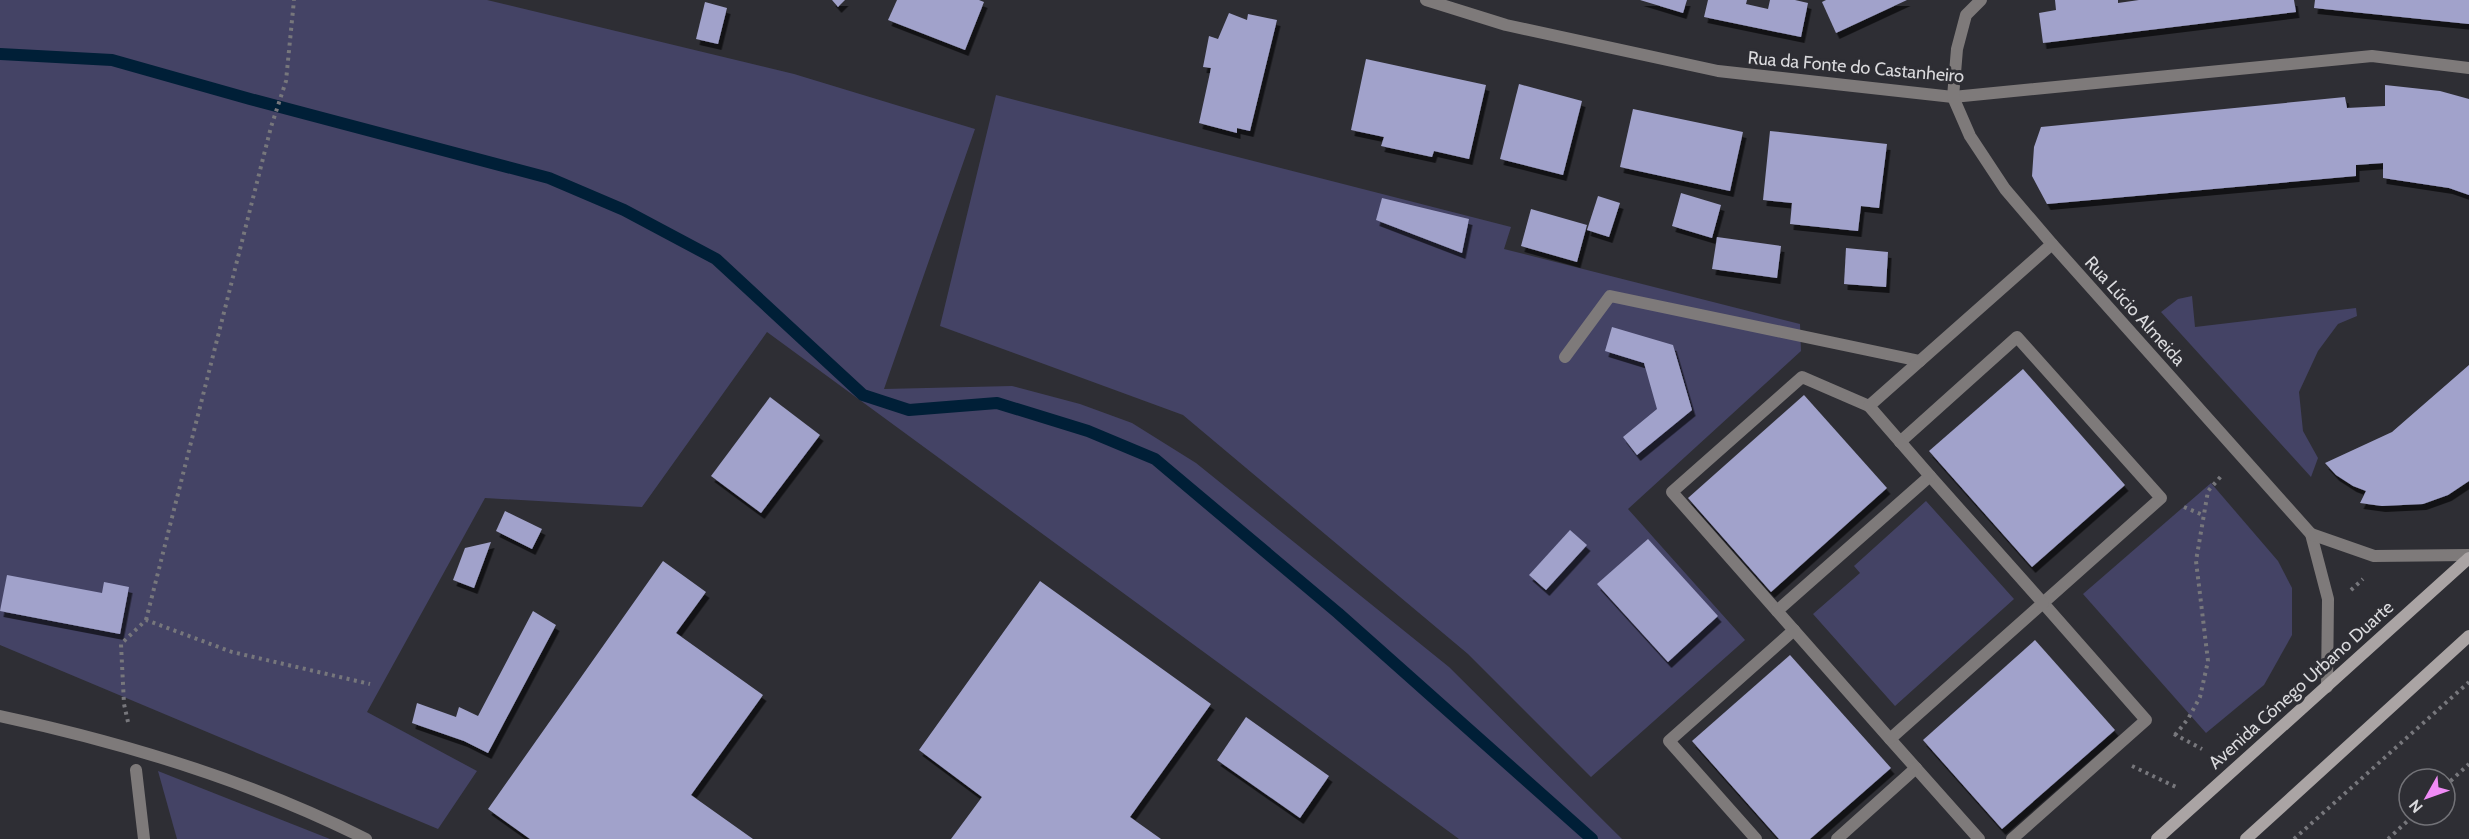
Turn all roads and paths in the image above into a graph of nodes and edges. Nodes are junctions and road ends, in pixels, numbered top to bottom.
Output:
1 (294, 0) edge
2 (1426, 0) edge
3 (1981, 0) edge
4 (2469, 68) edge
5 (1953, 97) junction
6 (2052, 244) junction
7 (1565, 357) dead end
8 (1920, 361) junction
9 (1869, 406) junction
10 (1900, 442) junction
11 (2223, 474) dead end
12 (1930, 476) junction
13 (2311, 534) junction
14 (2469, 557) edge
15 (2369, 573) dead end
16 (2346, 595) dead end
17 (2043, 603) junction
18 (1777, 611) junction
19 (146, 620) junction
20 (1794, 630) junction
21 (2469, 636) edge
22 (2469, 682) edge
23 (370, 684) dead end
24 (2327, 687) junction
25 (0, 716) edge
26 (2146, 720) junction
27 (2175, 735) junction
28 (1890, 739) junction
29 (134, 749) junction
30 (2202, 749) dead end
31 (2469, 764) edge
32 (1916, 768) junction
33 (136, 770) dead end
34 (2124, 773) dead end
35 (2457, 775) edge
36 (2200, 800) junction
37 (2401, 827) edge
38 (144, 839) edge
39 (366, 839) edge
40 (1756, 839) edge
41 (1837, 839) edge
42 (1979, 839) edge
43 (2013, 839) edge
44 (2157, 839) edge
45 (2246, 839) edge
46 (2294, 839) edge
47 (2388, 839) edge

1 - 19 path
2 - 5 street, Rua da Fonte do Castanheiro
3 - 5 street
4 - 5 street, Rua da Fonte do Castanheiro
5 - 6 street, Rua Lúcio Almeida
6 - 8 street
6 - 13 street, Rua Lúcio Almeida
7 - 8 street
8 - 9 street
9 - 10 street
9 - 18 street
10 - 12 street
10 - 17 street
11 - 27 path
12 - 17 street
12 - 18 street
13 - 14 street, Rua Lúcio Almeida
13 - 24 street, Rua Lúcio Almeida
14 - 24 main road, Avenida Cónego Urbano Duarte
15 - 16 path
17 - 26 street
17 - 28 street
18 - 20 street
19 - 23 path
19 - 29 path
20 - 28 street
20 - 40 street
21 - 45 main road
22 - 46 path
24 - 36 main road, Avenida Cónego Urbano Duarte
25 - 29 street
26 - 27 path
26 - 43 street
27 - 30 path
28 - 32 street
29 - 39 street
31 - 35 path
32 - 41 street
32 - 42 street
33 - 38 street
34 - 36 path
36 - 44 main road, Avenida Cónego Urbano Duarte
37 - 47 path

